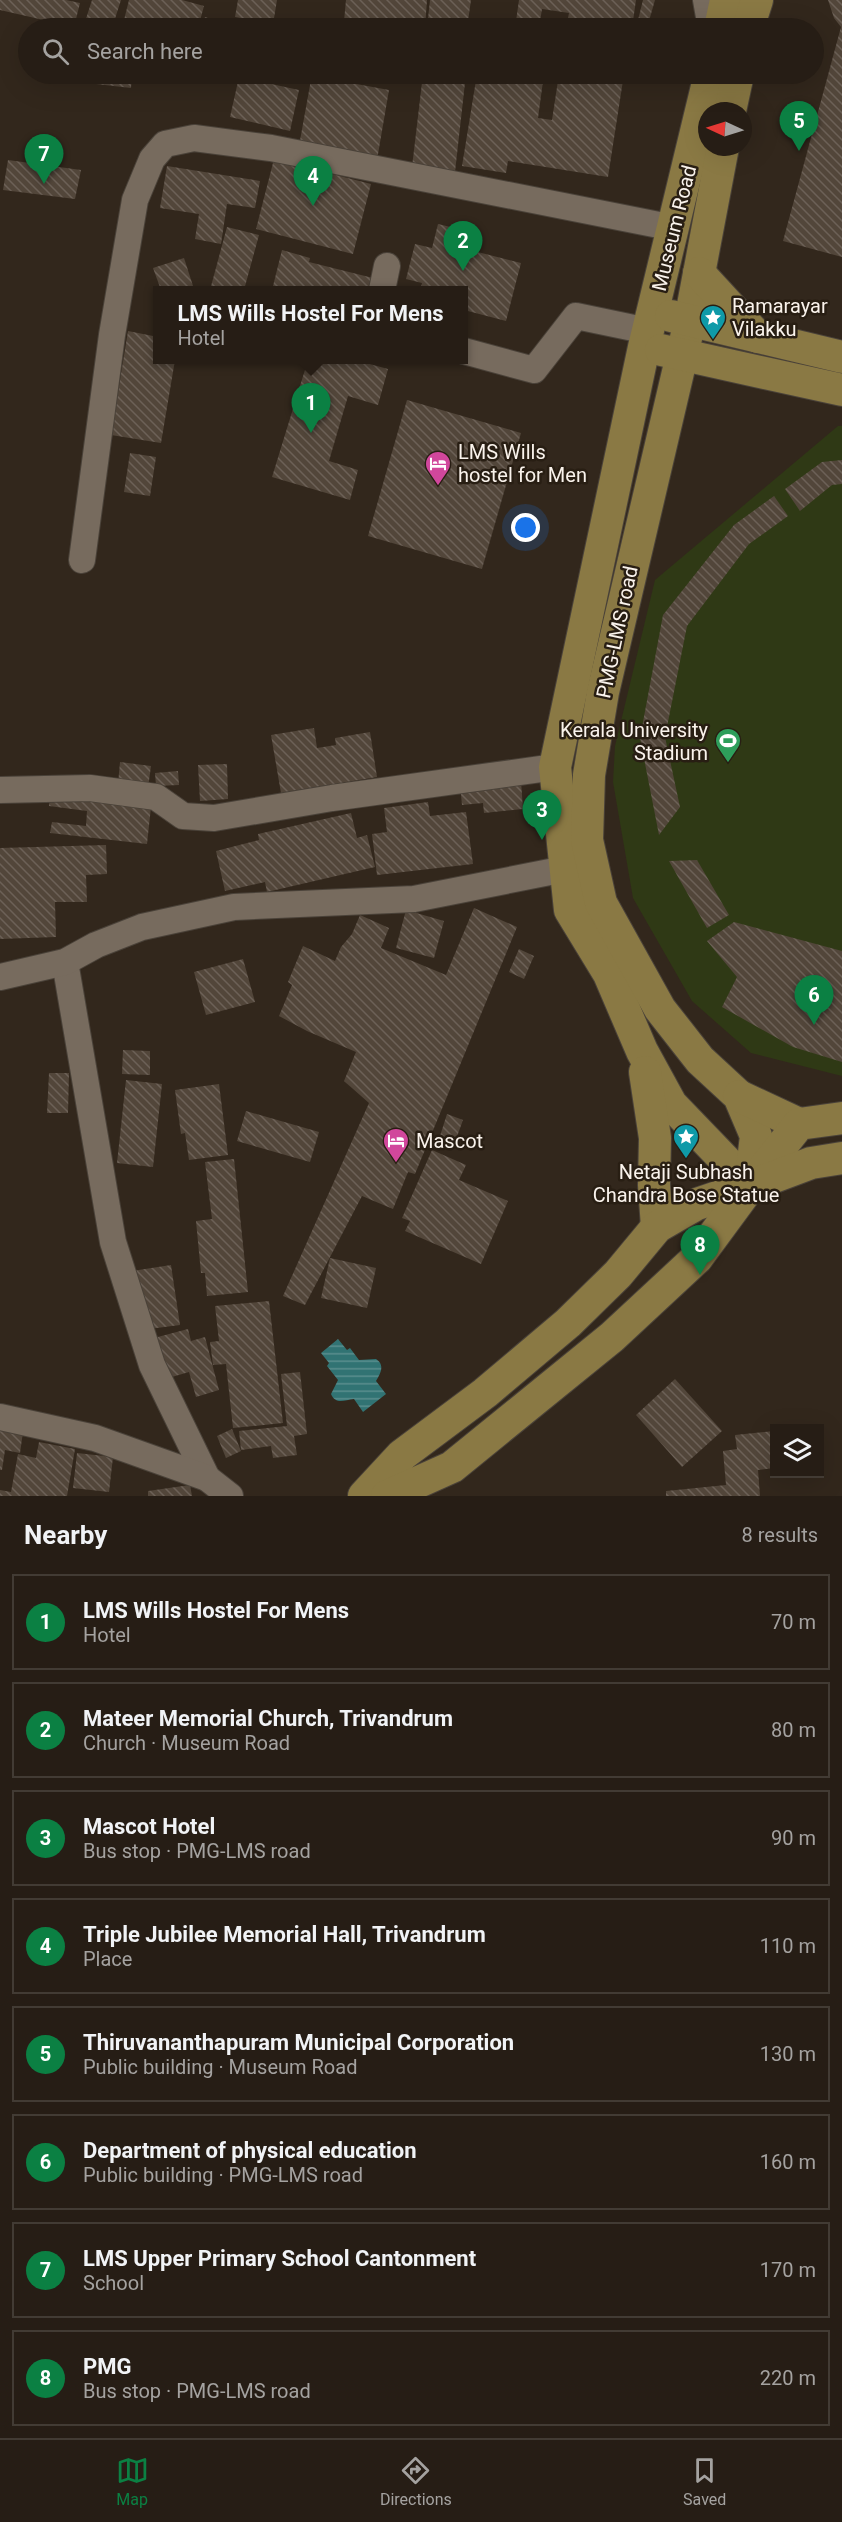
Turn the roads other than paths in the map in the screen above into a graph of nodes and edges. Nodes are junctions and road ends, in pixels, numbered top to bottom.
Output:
1 (706, 0) edge
2 (726, 0) edge
3 (757, 0) edge
4 (709, 18) edge
5 (722, 18) edge
6 (751, 18) edge
7 (708, 84) edge
8 (736, 84) edge
9 (732, 102) edge
10 (721, 156) edge
11 (674, 228) junction
12 (699, 273) junction
13 (690, 321) junction
14 (649, 330) junction
15 (758, 337) junction
16 (468, 352) edge
17 (682, 355) junction
18 (842, 357) edge
19 (842, 390) edge
20 (82, 560) dead end
21 (555, 767) junction
22 (0, 790) edge
23 (565, 869) junction
24 (65, 962) junction
25 (0, 977) edge
26 (642, 1051) junction
27 (739, 1096) junction
28 (842, 1118) edge
29 (799, 1124) junction
30 (842, 1158) edge
31 (750, 1186) junction
32 (657, 1227) junction
33 (0, 1417) edge
34 (207, 1478) junction
35 (448, 1482) edge
36 (230, 1496) edge
37 (364, 1496) edge
38 (387, 1496) edge

1 - 4 street
2 - 5 main road
3 - 6 main road
7 - 11 main road, Museum Road
8 - 9 main road
10 - 12 main road, Museum Road
11 - 14 main road, Museum Road
11 - 20 street
12 - 13 main road, Museum Road
12 - 15 main road
13 - 14 main road
13 - 15 main road
13 - 17 main road, Museum Road
14 - 16 street
14 - 17 main road
14 - 21 main road, PMG-LMS road
15 - 18 main road
17 - 19 main road
17 - 27 main road, PMG-LMS road
21 - 22 street
21 - 23 main road, PMG-LMS road
23 - 24 street
23 - 26 main road, PMG-LMS road
24 - 25 street
24 - 34 street
26 - 31 main road
26 - 32 main road
27 - 29 main road
27 - 31 main road, PMG-LMS road
28 - 29 main road
29 - 31 main road
30 - 31 main road
31 - 32 main road
31 - 35 main road
32 - 37 main road
33 - 34 street
34 - 36 street
35 - 38 main road

